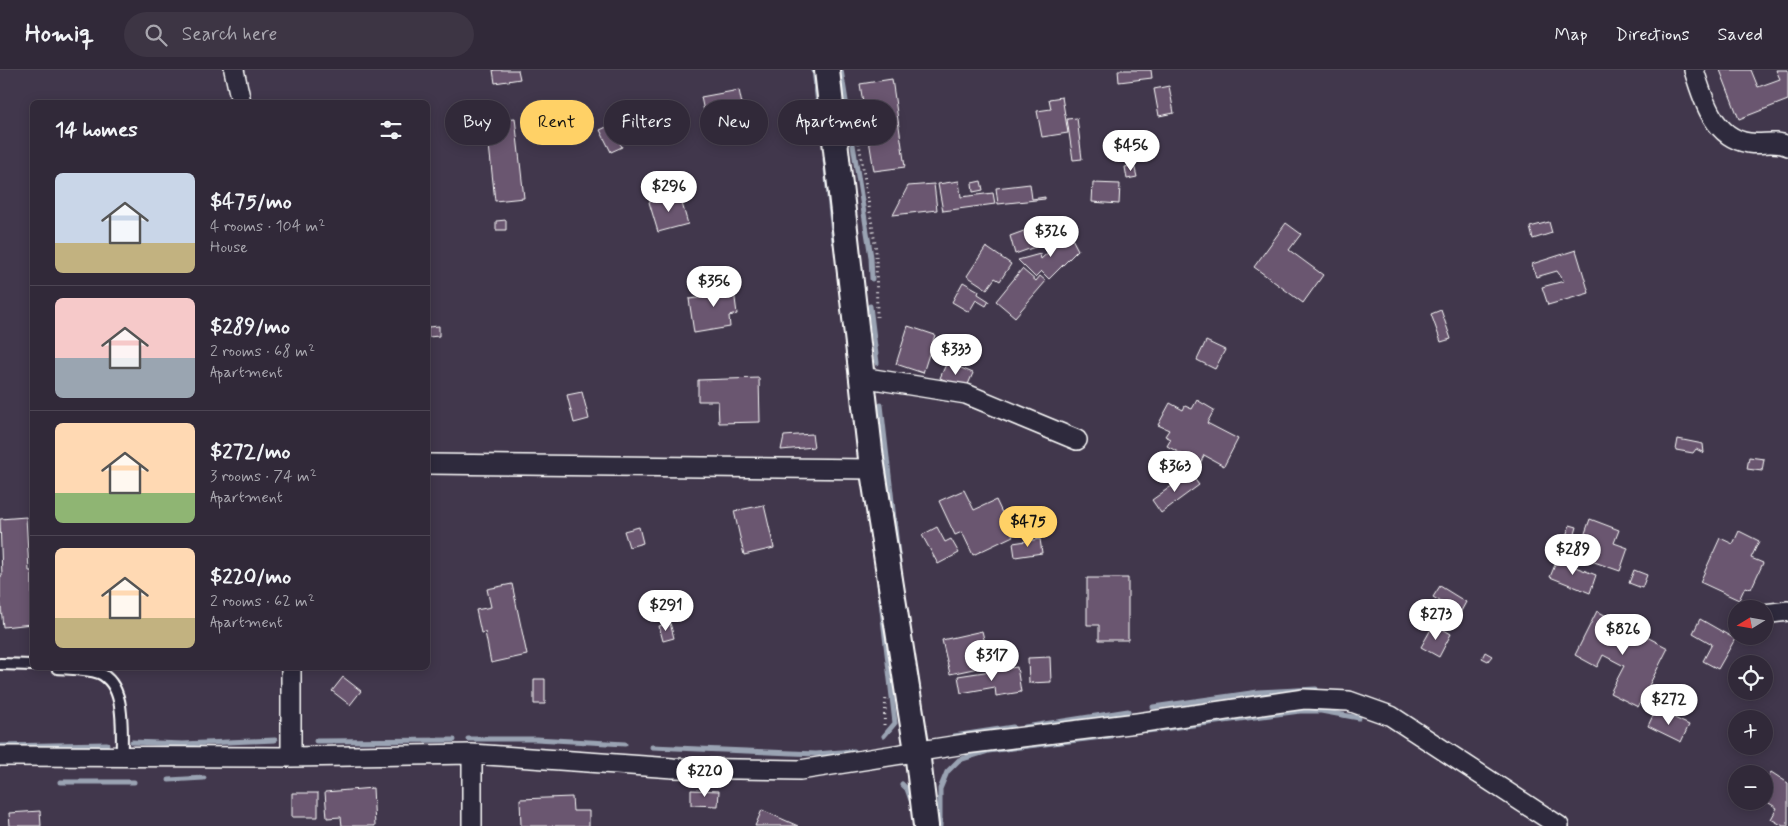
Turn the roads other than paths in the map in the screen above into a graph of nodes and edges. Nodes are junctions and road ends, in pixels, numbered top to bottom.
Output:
1 (234, 70) edge
2 (827, 70) edge
3 (1694, 70) edge
4 (241, 100) edge
5 (1788, 146) edge
6 (861, 377) junction
7 (1076, 440) dead end
8 (430, 464) edge
9 (873, 469) junction
10 (1788, 611) edge
11 (1773, 613) edge
12 (0, 664) edge
13 (30, 666) edge
14 (71, 670) edge
15 (291, 670) edge
16 (917, 751) junction
17 (472, 754) junction
18 (0, 756) edge
19 (122, 756) junction
20 (292, 758) junction
21 (472, 826) edge
22 (926, 826) edge
23 (1560, 826) edge

1 - 4 street
2 - 6 street
3 - 5 street
6 - 7 street
6 - 9 street
8 - 9 street
9 - 16 street
10 - 11 street
12 - 13 lane
14 - 19 lane
15 - 20 street
16 - 17 street
16 - 22 street
16 - 23 street
17 - 20 street
17 - 21 street
18 - 19 street
19 - 20 street

